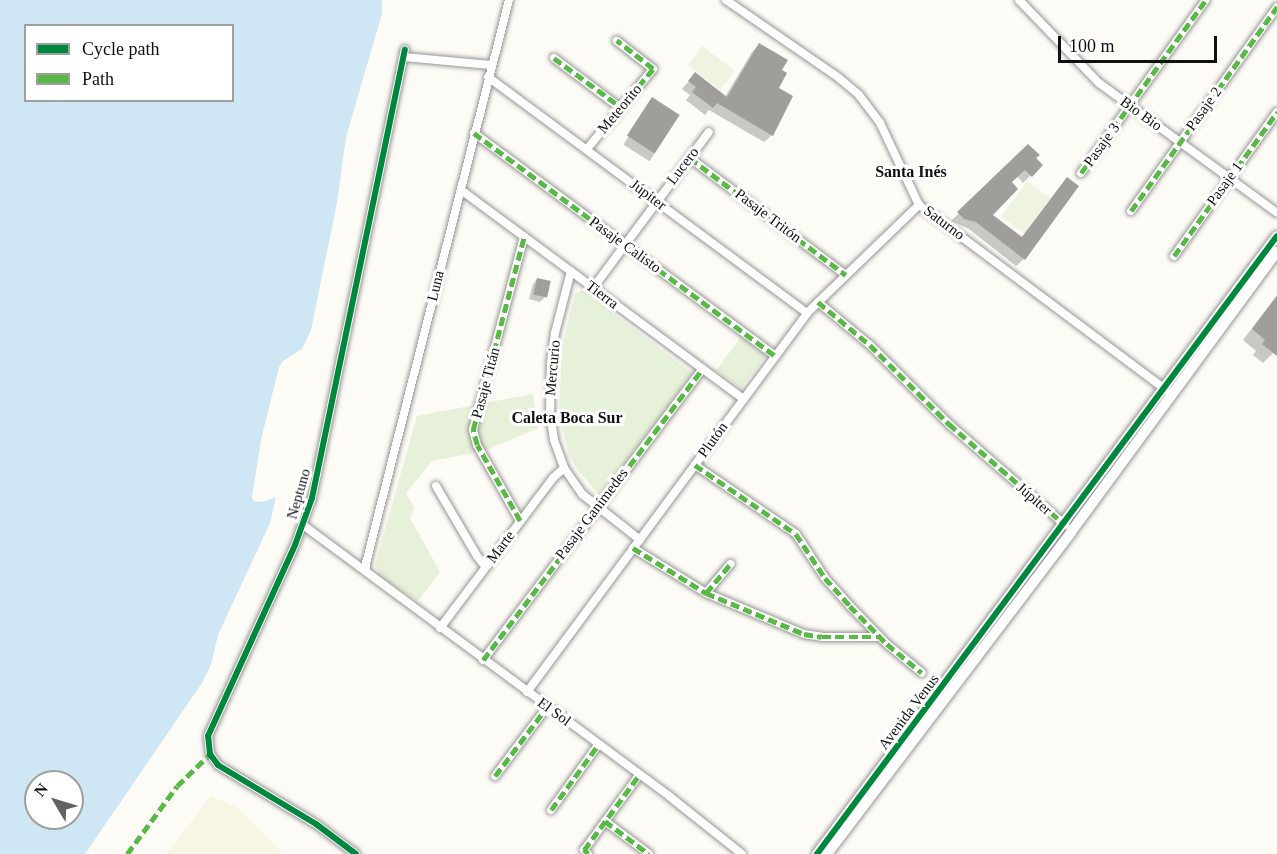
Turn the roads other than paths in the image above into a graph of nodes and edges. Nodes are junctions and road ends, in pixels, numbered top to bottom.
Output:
1 (509, 0) edge
2 (726, 0) edge
3 (1019, 0) edge
4 (1206, 0) edge
5 (1277, 7) edge
6 (617, 41) dead end
7 (554, 58) dead end
8 (491, 65) junction
9 (488, 76) junction
10 (1130, 106) junction
11 (619, 107) junction
12 (1277, 112) edge
13 (709, 132) dead end
14 (474, 134) junction
15 (1180, 142) junction
16 (587, 149) junction
17 (690, 158) junction
18 (1081, 173) dead end
19 (1230, 178) junction
20 (461, 190) junction
21 (657, 202) junction
22 (919, 205) junction
23 (1131, 211) dead end
24 (1277, 213) edge
25 (1277, 236) edge
26 (524, 237) junction
27 (625, 245) junction
28 (1277, 252) edge
29 (1174, 256) dead end
30 (571, 271) junction
31 (846, 275) junction
32 (593, 288) junction
33 (818, 302) junction
34 (807, 313) junction
35 (775, 356) junction
36 (702, 369) junction
37 (1169, 392) junction
38 (743, 399) junction
39 (695, 465) junction
40 (564, 468) junction
41 (436, 486) dead end
42 (597, 508) junction
43 (520, 521) junction
44 (303, 525) junction
45 (1065, 525) junction
46 (640, 540) junction
47 (633, 548) junction
48 (730, 564) dead end
49 (486, 567) junction
50 (366, 571) junction
51 (706, 593) junction
52 (440, 628) junction
53 (879, 637) junction
54 (483, 660) junction
55 (921, 673) dead end
56 (527, 692) junction
57 (547, 707) junction
58 (598, 745) junction
59 (639, 775) junction
60 (495, 776) dead end
61 (550, 810) dead end
62 (605, 821) junction
63 (356, 854) edge
64 (588, 854) edge
65 (649, 854) edge
66 (742, 854) edge
67 (818, 854) edge
68 (827, 854) edge

1 - 8 street, Luna
2 - 22 street, Saturno
3 - 10 street, Bio Bio
4 - 10 street, Pasaje 3
5 - 15 street, Pasaje 2
6 - 11 street, Meteorito
7 - 11 street
8 - 9 street, Luna
8 - 44 street, Neptuno
9 - 14 street, Luna
9 - 16 street, Júpiter
10 - 15 street, Bio Bio
10 - 18 street, Pasaje 3
11 - 16 street, Meteorito
12 - 19 street, Pasaje 1
13 - 17 street, Lucero
14 - 20 street, Luna
14 - 27 street, Pasaje Calisto
15 - 19 street, Bio Bio
15 - 23 street, Pasaje 2
16 - 21 street, Júpiter
17 - 21 street, Lucero
17 - 31 street, Pasaje Tritón
19 - 24 street, Bio Bio
19 - 29 street, Pasaje 1
20 - 26 street, Tierra
20 - 50 street, Luna
21 - 27 street, Lucero
21 - 34 street, Júpiter
22 - 31 street, Plutón
22 - 37 street, Saturno
25 - 37 street, Avenida Venus
26 - 30 street, Tierra
26 - 43 street, Pasaje Titán
27 - 32 street, Lucero
27 - 35 street, Pasaje Calisto
28 - 37 street, Avenida Venus
30 - 32 street, Tierra
30 - 40 street, Mercurio
31 - 33 street, Plutón
32 - 36 street, Tierra
33 - 34 street, Plutón
33 - 45 street, Júpiter
34 - 35 street, Plutón
35 - 38 street, Plutón
36 - 38 street, Tierra
36 - 42 street, Pasaje Ganímedes
37 - 45 street, Avenida Venus
37 - 68 street, Avenida Venus
38 - 39 street, Plutón
39 - 46 street, Plutón
39 - 53 street
40 - 42 street, Mercurio
40 - 43 street, Marte
41 - 49 street
42 - 46 street, Mercurio
42 - 54 street, Pasaje Ganímedes
43 - 49 street, Marte
44 - 50 street, El Sol
44 - 63 street, Neptuno
45 - 67 street, Avenida Venus
46 - 47 street, Plutón
47 - 51 street
47 - 56 street, Plutón
48 - 51 street
49 - 52 street, Marte
50 - 52 street, El Sol
51 - 53 street
52 - 54 street, El Sol
53 - 55 street
54 - 56 street, El Sol
56 - 57 street, El Sol
57 - 58 street, El Sol
57 - 60 street
58 - 59 street, El Sol
58 - 61 street
59 - 62 street
59 - 66 street, El Sol
62 - 64 street
62 - 65 street

